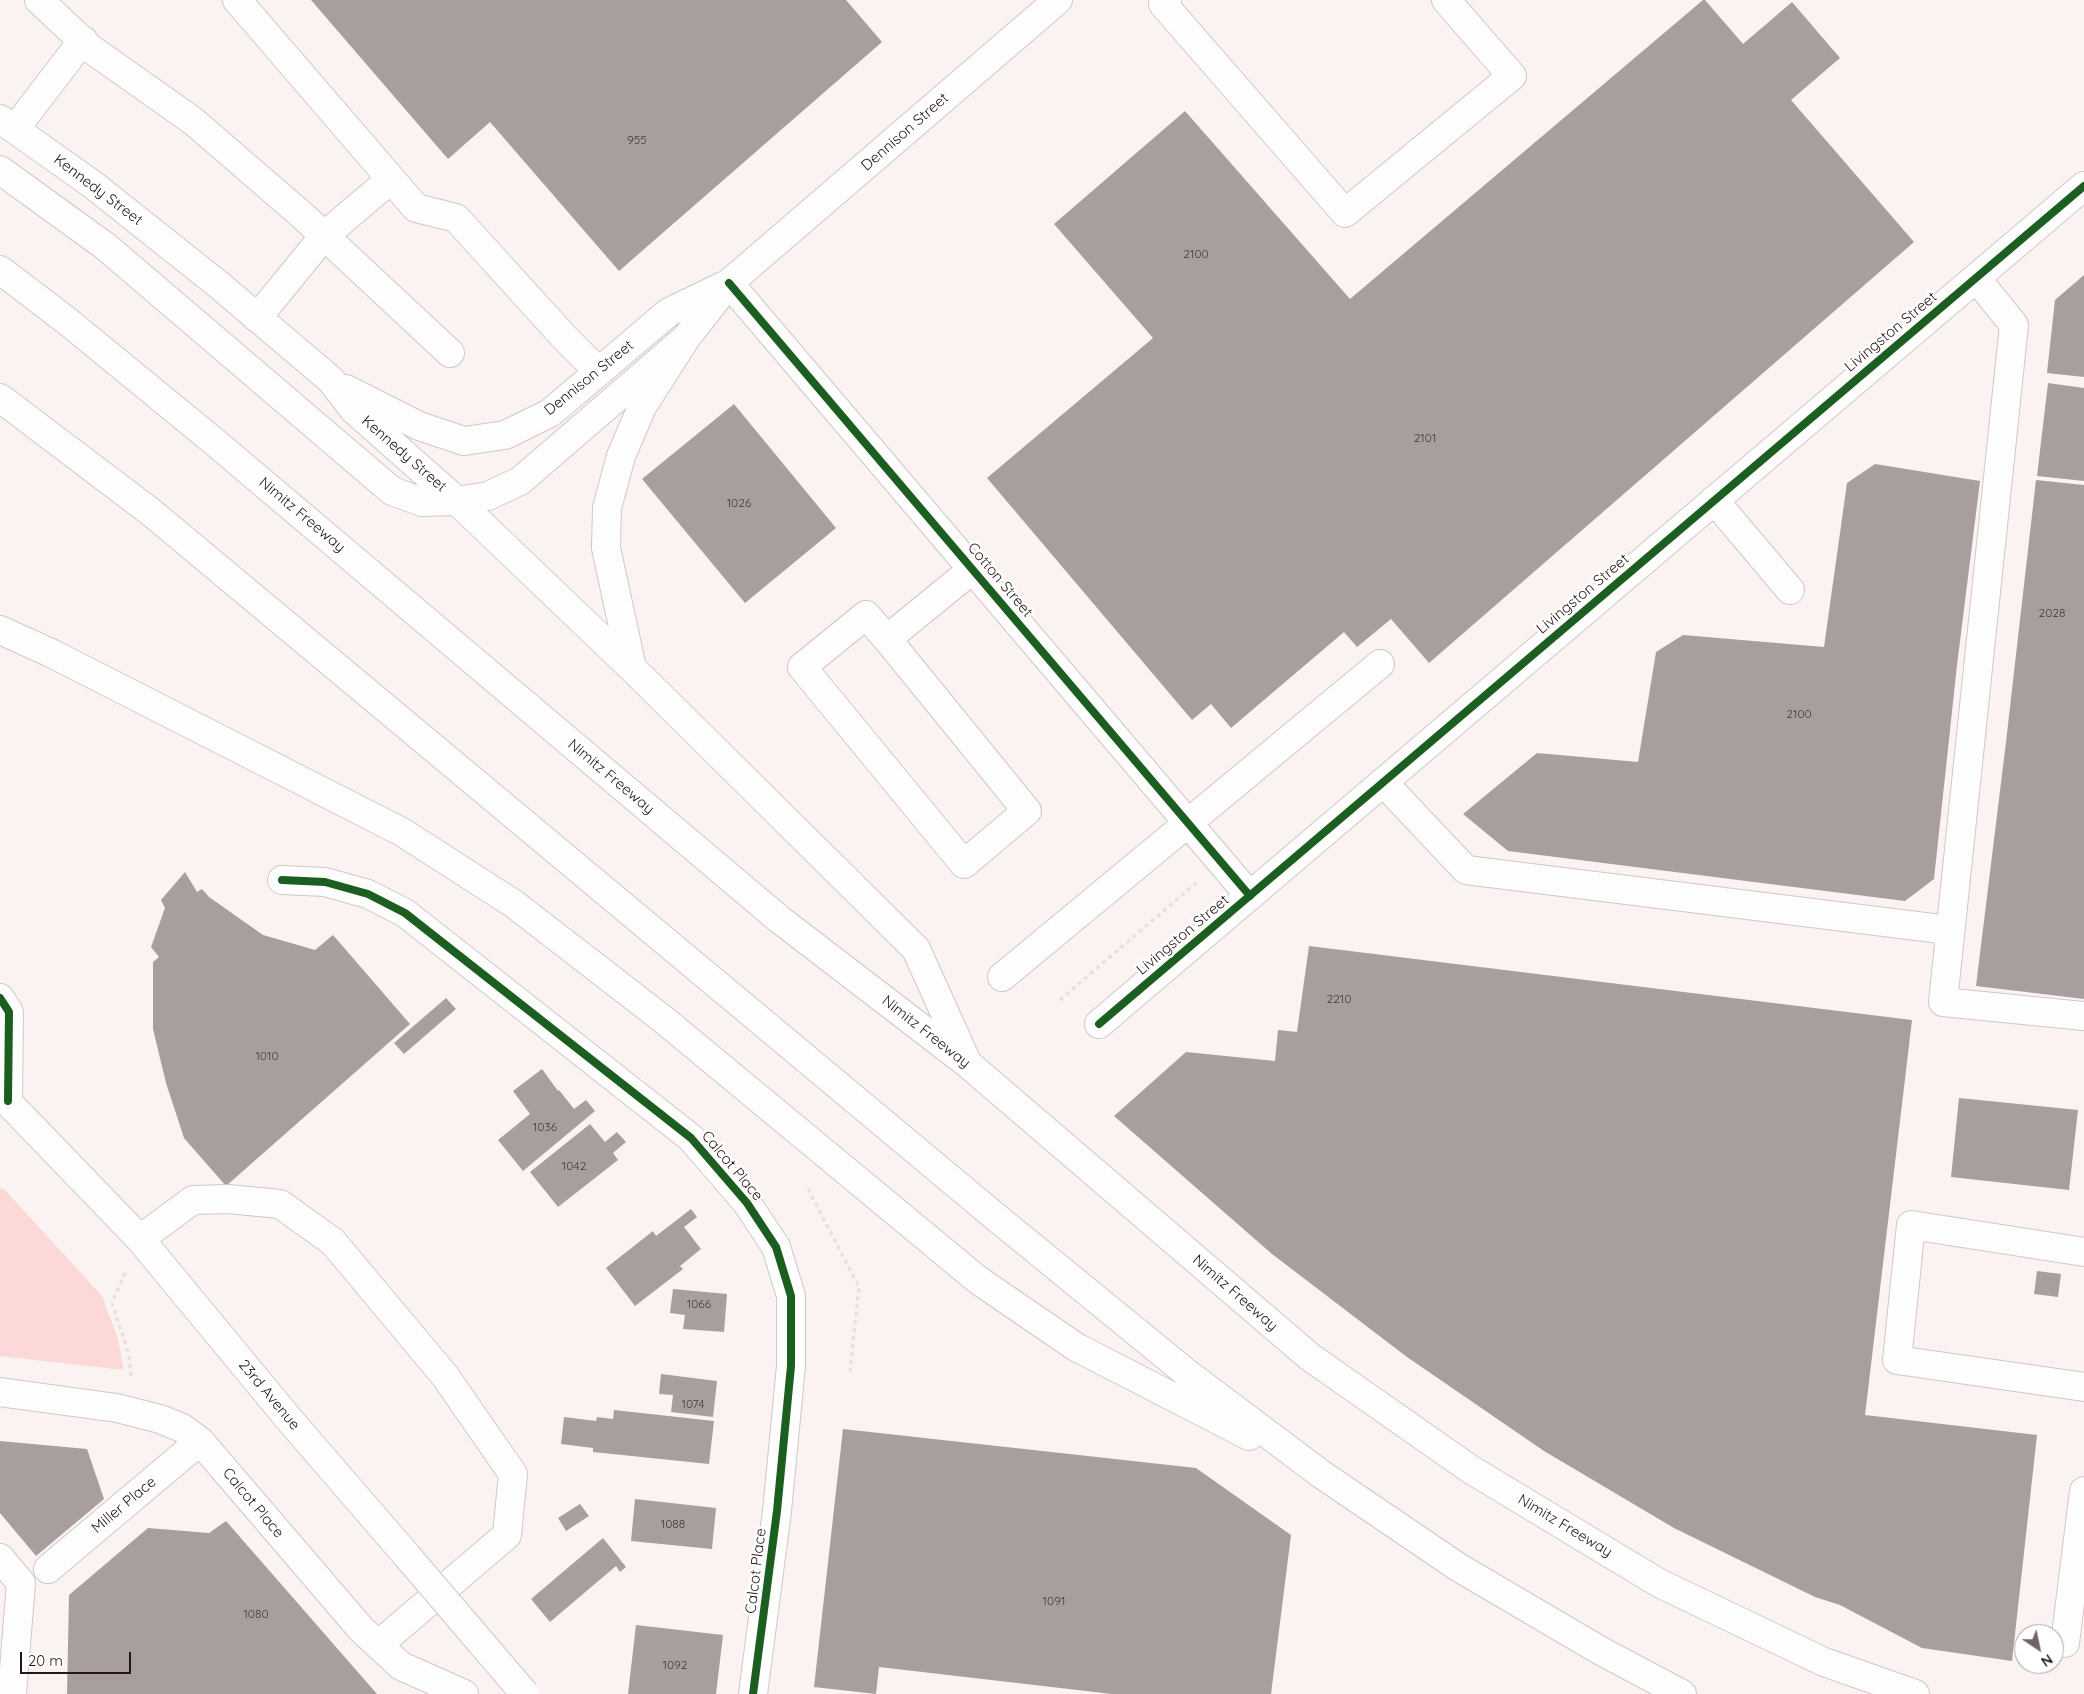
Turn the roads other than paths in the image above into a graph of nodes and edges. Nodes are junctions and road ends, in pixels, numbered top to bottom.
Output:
1 (39, 0) edge
2 (237, 0) edge
3 (1058, 0) edge
4 (1446, 0) edge
5 (1163, 1) edge
6 (83, 40) junction
7 (7, 124) edge
8 (0, 170) edge
9 (391, 179) junction
10 (2084, 186) edge
11 (324, 236) junction
12 (0, 270) edge
13 (1976, 278) junction
14 (729, 283) junction
15 (257, 318) junction
16 (686, 338) junction
17 (450, 353) dead end
18 (599, 372) junction
19 (331, 380) junction
20 (0, 398) edge
21 (1714, 500) junction
22 (458, 501) junction
23 (972, 569) junction
24 (1790, 590) dead end
25 (0, 630) edge
26 (886, 639) junction
27 (1380, 664) dead end
28 (632, 668) junction
29 (1384, 782) junction
30 (1188, 823) junction
31 (282, 880) dead end
32 (1250, 896) junction
33 (1949, 930) junction
34 (1002, 977) dead end
35 (0, 998) edge
36 (2084, 1016) edge
37 (1099, 1024) dead end
38 (968, 1064) junction
39 (2, 1101) edge
40 (140, 1240) junction
41 (2084, 1252) edge
42 (2084, 1387) edge
43 (0, 1392) edge
44 (200, 1441) junction
45 (1321, 1474) junction
46 (2084, 1491) edge
47 (0, 1558) edge
48 (48, 1569) dead end
49 (2065, 1643) dead end
50 (378, 1645) junction
51 (12, 1694) edge
52 (464, 1694) edge
53 (525, 1694) edge
54 (753, 1694) edge
55 (1682, 1694) edge
56 (1915, 1694) edge

1 - 6 main road
2 - 9 main road
3 - 14 main road, Dennison Street
4 - 5 main road
6 - 7 main road
6 - 11 main road
7 - 15 main road, Kennedy Street
8 - 22 main road, Kennedy Street
9 - 11 main road
9 - 18 main road
10 - 13 main road, Livingston Street
11 - 15 main road
11 - 17 main road
12 - 38 main road, Nimitz Freeway
13 - 21 main road, Livingston Street
13 - 33 main road
14 - 16 main road, Dennison Street
14 - 18 main road, Dennison Street
14 - 23 main road, Cotton Street
15 - 19 main road, Kennedy Street
16 - 22 main road, Dennison Street
16 - 28 main road
18 - 19 main road, Dennison Street
19 - 22 main road, Kennedy Street
20 - 45 main road
21 - 24 main road
21 - 29 main road, Livingston Street
22 - 28 main road
23 - 26 main road
23 - 30 main road, Cotton Street
25 - 45 main road
26 - 26 main road
27 - 30 main road
28 - 38 main road
29 - 32 main road, Livingston Street
29 - 33 main road
30 - 32 main road, Cotton Street
30 - 34 main road
31 - 54 main road, Calcot Place
32 - 37 main road, Livingston Street
33 - 36 main road
35 - 39 main road, 23rd Avenue
38 - 56 main road, Nimitz Freeway
39 - 40 main road, 23rd Avenue
40 - 50 main road
40 - 53 main road, 23rd Avenue, bridge
41 - 42 main road
43 - 44 main road, Calcot Place
44 - 48 main road, Miller Place
44 - 50 main road, Calcot Place
45 - 55 main road
46 - 49 main road
47 - 51 main road
50 - 52 main road, Calcot Place

